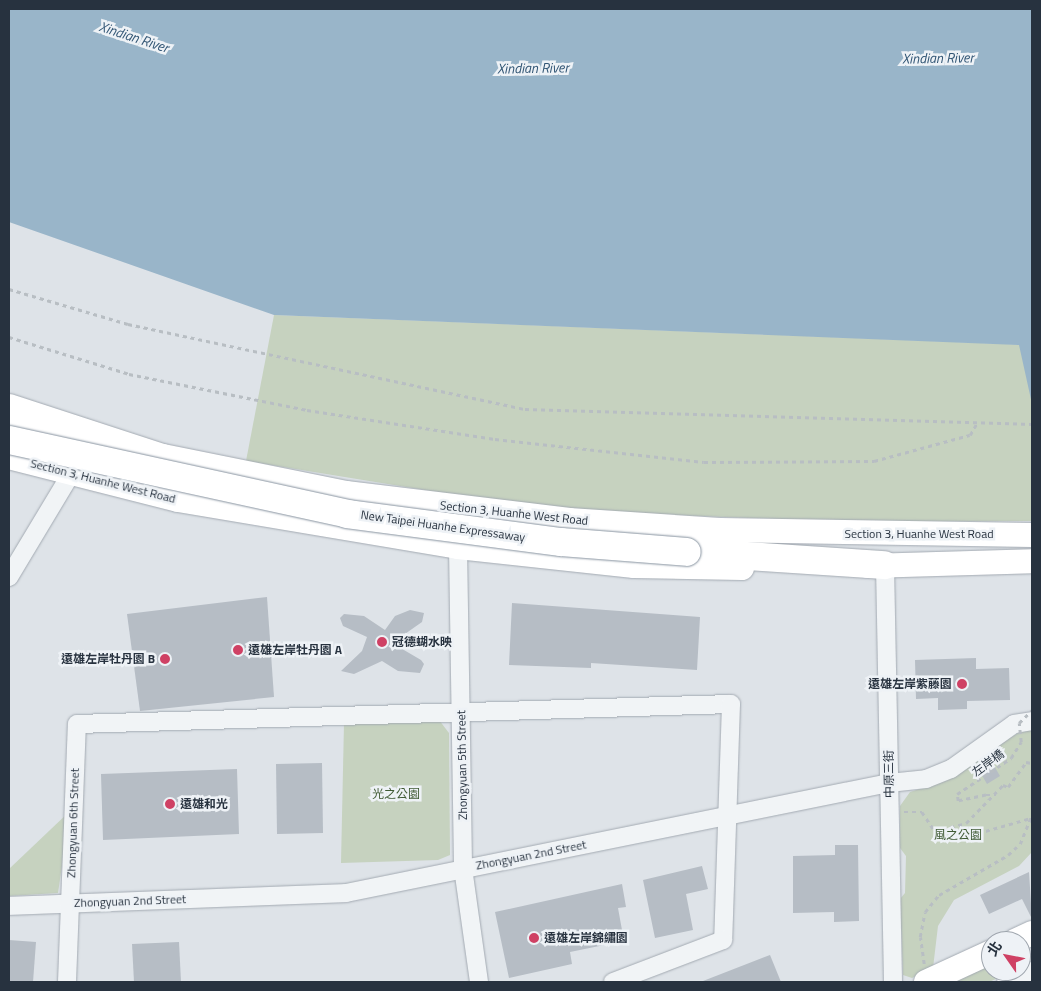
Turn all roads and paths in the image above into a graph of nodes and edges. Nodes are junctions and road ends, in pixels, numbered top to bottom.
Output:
1 (9, 289) edge
2 (9, 337) edge
3 (9, 406) edge
4 (9, 422) edge
5 (977, 423) junction
6 (1032, 424) edge
7 (93, 436) junction
8 (9, 440) edge
9 (9, 457) edge
10 (72, 474) junction
11 (1032, 535) edge
12 (458, 547) junction
13 (1032, 561) edge
14 (884, 565) junction
15 (9, 577) edge
16 (462, 710) junction
17 (1032, 710) edge
18 (1032, 721) edge
19 (1032, 763) edge
20 (889, 783) junction
21 (996, 795) junction
22 (890, 812) junction
23 (1032, 816) edge
24 (730, 818) junction
25 (935, 831) junction
26 (463, 868) junction
27 (70, 904) junction
28 (9, 906) edge
29 (981, 957) edge
30 (1032, 971) edge
31 (67, 982) edge
32 (479, 982) edge
33 (613, 982) edge
34 (893, 982) edge
35 (927, 982) edge
36 (1006, 982) edge

1 - 5 path
2 - 5 path
3 - 7 main road, Section 3, Huanhe West Road
4 - 7 highway
5 - 6 path
7 - 10 street
7 - 11 main road, Section 3, Huanhe West Road
8 - 14 highway, New Taipei Huanhe Expressaway, bridge
9 - 10 main road, Section 3, Huanhe West Road
10 - 12 main road, Section 3, Huanhe West Road
10 - 15 street
12 - 14 main road, Section 3, Huanhe West Road
12 - 16 street, Zhongyuan 5th Street
13 - 14 main road, Section 3, Huanhe West Road
14 - 20 street, 中原三街
16 - 24 street
16 - 26 street, Zhongyuan 5th Street
16 - 27 street, Zhongyuan 6th Street
17 - 21 path, 左岸橋, bridge
18 - 20 street, Zhongyuan 2nd Street
19 - 21 path
20 - 22 street, 中原三街
20 - 24 street, Zhongyuan 2nd Street
21 - 25 path
22 - 25 path
22 - 34 street, 中原三街
23 - 25 path
23 - 35 path
24 - 26 street, Zhongyuan 2nd Street
24 - 33 street
26 - 27 street, Zhongyuan 2nd Street
26 - 32 street, Zhongyuan 5th Street
27 - 28 street, Zhongyuan 2nd Street
27 - 31 street, Zhongyuan 6th Street
29 - 35 main road
30 - 36 street

